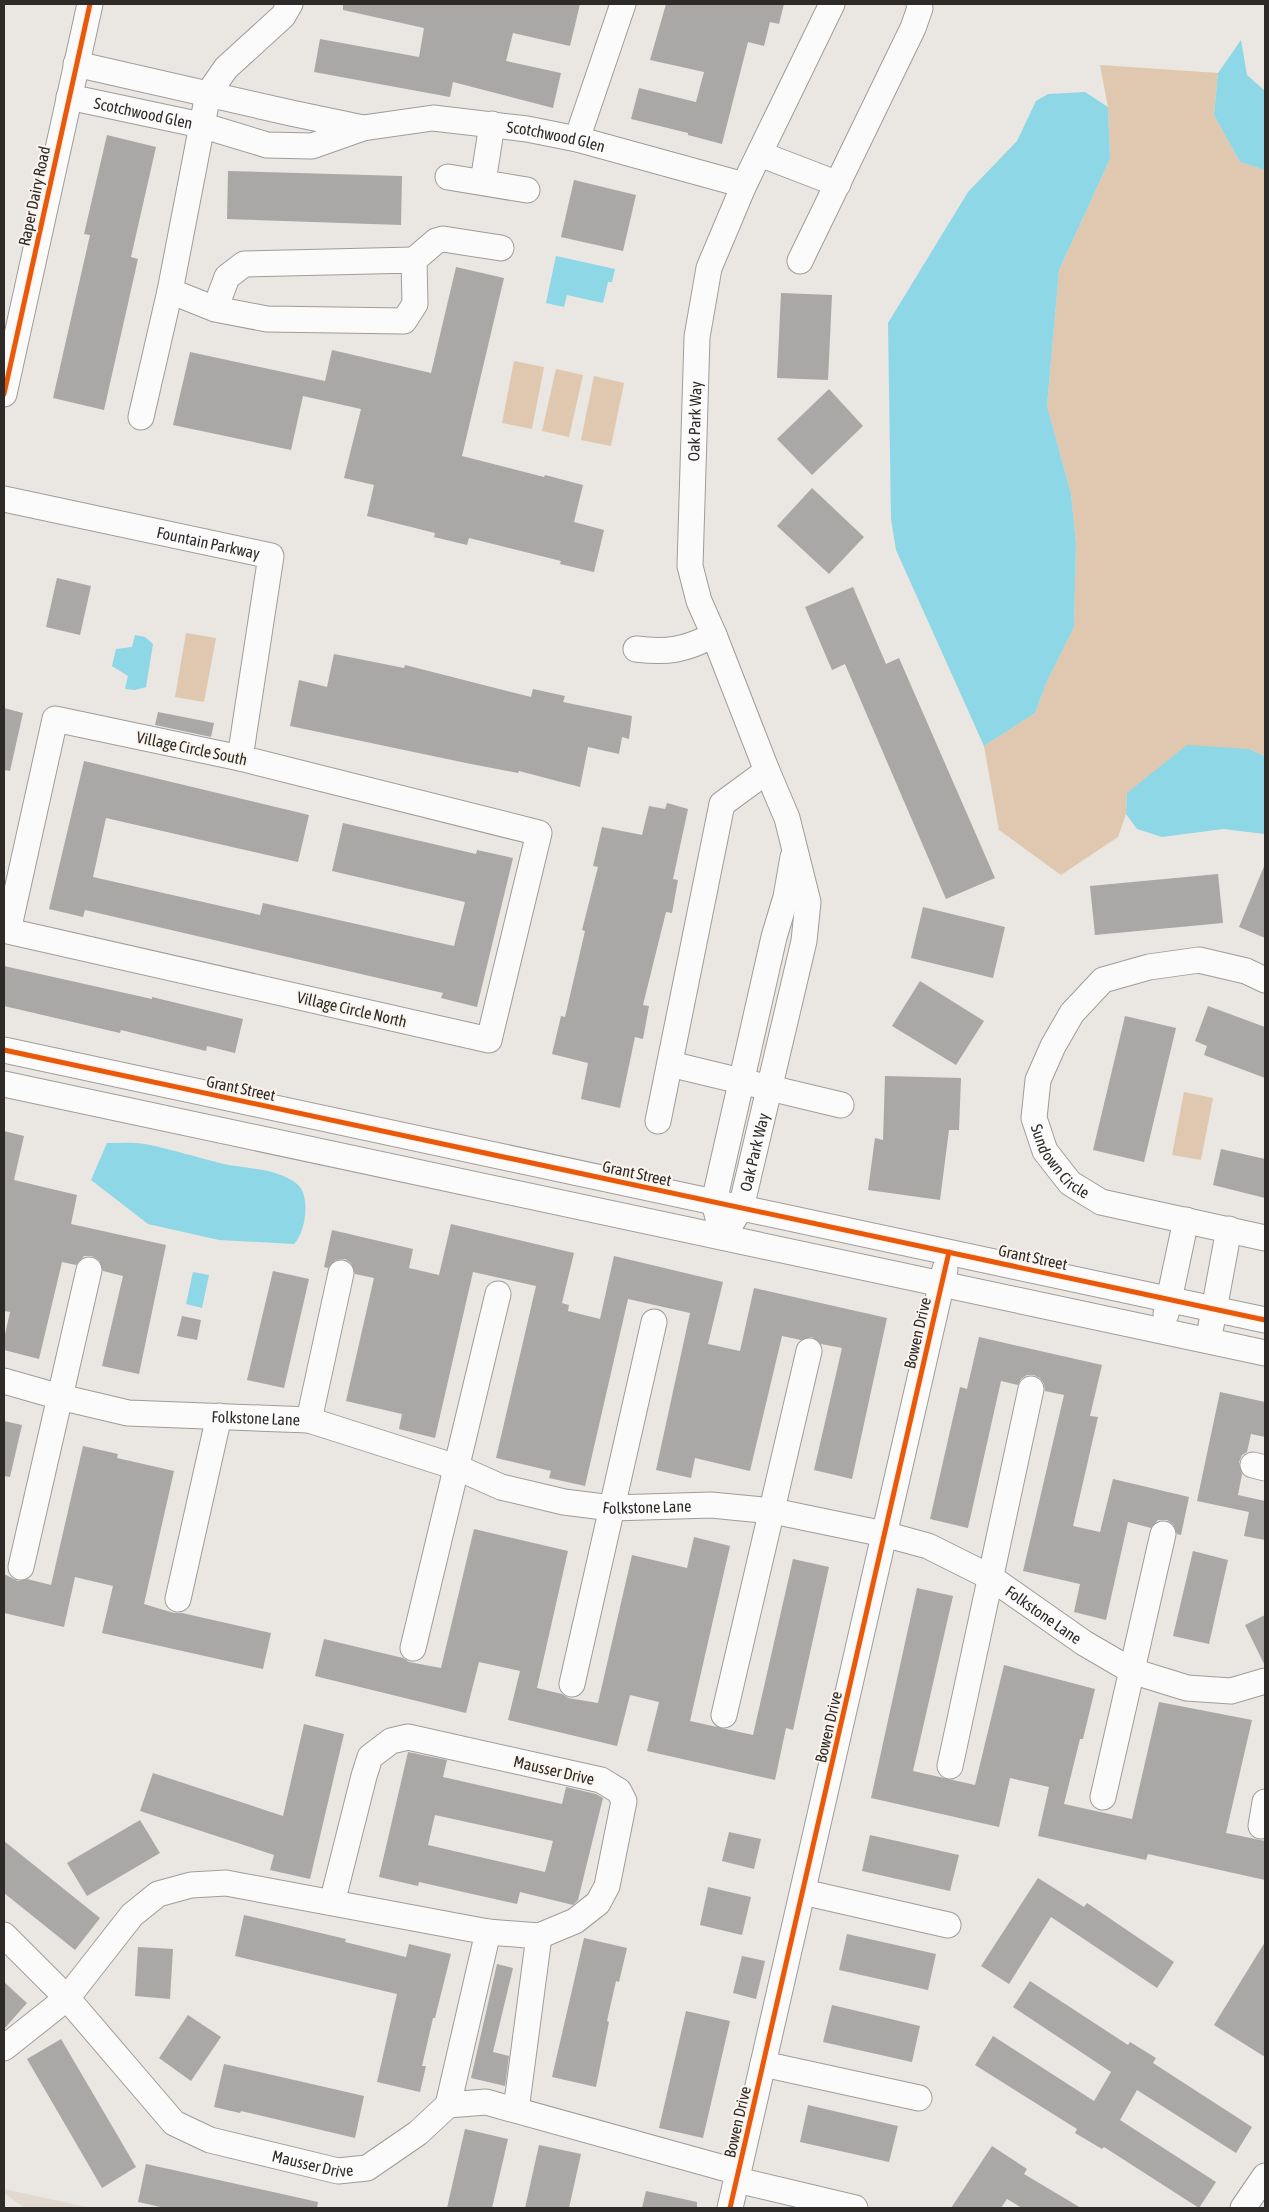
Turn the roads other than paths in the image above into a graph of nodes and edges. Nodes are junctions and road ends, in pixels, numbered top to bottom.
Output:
1 (90, 4) edge
2 (290, 4) edge
3 (623, 4) edge
4 (832, 4) edge
5 (919, 4) edge
6 (76, 64) junction
7 (208, 94) junction
8 (69, 97) junction
9 (492, 124) junction
10 (201, 125) junction
11 (363, 128) junction
12 (577, 139) junction
13 (760, 154) junction
14 (448, 177) dead end
15 (483, 182) junction
16 (838, 184) junction
17 (744, 185) junction
18 (527, 190) dead end
19 (501, 248) dead end
20 (414, 260) junction
21 (800, 262) dead end
22 (170, 291) junction
23 (215, 309) junction
24 (4, 394) edge
25 (141, 417) dead end
26 (4, 499) edge
27 (714, 635) junction
28 (636, 649) dead end
29 (240, 758) junction
30 (767, 771) junction
31 (539, 833) joint
32 (795, 848) junction
33 (8, 931) joint
34 (1265, 980) edge
35 (4, 1050) edge
36 (670, 1064) junction
37 (742, 1081) junction
38 (4, 1084) edge
39 (769, 1088) junction
40 (841, 1105) dead end
41 (658, 1121) dead end
42 (714, 1202) junction
43 (741, 1208) junction
44 (1186, 1220) junction
45 (1229, 1229) junction
46 (722, 1237) junction
47 (1265, 1238) edge
48 (949, 1252) junction
49 (89, 1270) dead end
50 (341, 1273) dead end
51 (941, 1284) junction
52 (498, 1294) dead end
53 (1169, 1299) junction
54 (1215, 1309) junction
55 (1265, 1320) edge
56 (654, 1322) dead end
57 (1162, 1331) junction
58 (1208, 1340) junction
59 (809, 1351) dead end
60 (1265, 1353) edge
61 (4, 1381) edge
62 (1031, 1389) dead end
63 (60, 1397) junction
64 (218, 1416) junction
65 (309, 1420) junction
66 (456, 1467) junction
67 (612, 1508) junction
68 (773, 1510) junction
69 (884, 1534) junction
70 (1163, 1534) dead end
71 (21, 1567) dead end
72 (990, 1577) junction
73 (178, 1599) dead end
74 (413, 1648) dead end
75 (1132, 1671) junction
76 (1265, 1681) edge
77 (572, 1684) dead end
78 (724, 1714) dead end
79 (950, 1766) dead end
80 (1103, 1797) dead end
81 (1265, 1802) edge
82 (1261, 1826) dead end
83 (803, 1892) junction
84 (332, 1903) junction
85 (948, 1925) dead end
86 (488, 1932) junction
87 (4, 1935) edge
88 (539, 1936) junction
89 (67, 1998) junction
90 (4, 2048) edge
91 (763, 2064) junction
92 (919, 2098) dead end
93 (448, 2105) junction
94 (516, 2110) junction
95 (737, 2176) junction
96 (1265, 2176) edge
97 (730, 2208) edge
98 (854, 2208) edge
99 (1243, 2208) edge

1 - 6 street, Raper Dairy Road
2 - 7 street
3 - 12 street
4 - 13 street, Oak Park Way
5 - 16 street
6 - 7 street, Scotchwood Glen
6 - 8 street, Raper Dairy Road
7 - 10 street
7 - 11 street, Scotchwood Glen
8 - 10 street, Scotchwood Glen
8 - 24 street, Raper Dairy Road
9 - 11 street, Scotchwood Glen
9 - 12 street, Scotchwood Glen
9 - 15 street
10 - 11 street, Scotchwood Glen
10 - 22 street
12 - 17 street, Scotchwood Glen
13 - 16 street
13 - 17 street, Oak Park Way
14 - 15 street
15 - 18 street
16 - 21 street
17 - 27 street, Oak Park Way
19 - 20 street
20 - 23 street
20 - 23 street
22 - 23 street
22 - 25 street
26 - 29 street, Fountain Parkway
27 - 28 street
27 - 30 street, Oak Park Way
29 - 31 street, Village Circle South
29 - 33 street, Village Circle South
30 - 32 street, Oak Park Way
30 - 36 street
31 - 33 street, Village Circle North
32 - 37 street, Oak Park Way
32 - 39 street, Oak Park Way
34 - 44 street, Sundown Circle
35 - 42 street, Grant Street
36 - 37 street
36 - 41 street
37 - 39 street
37 - 42 street, Oak Park Way
38 - 46 street
39 - 40 street
39 - 43 street, Oak Park Way
42 - 43 street, Grant Street
42 - 46 street, Oak Park Way
43 - 46 street, Oak Park Way
43 - 48 street, Grant Street
44 - 45 street, Sundown Circle
44 - 53 street
45 - 47 street, Sundown Circle
45 - 54 street
46 - 51 street
48 - 51 street, Bowen Drive
48 - 53 street, Grant Street
49 - 63 street
50 - 65 street
51 - 57 street
51 - 69 street, Bowen Drive
52 - 66 street
53 - 54 street, Grant Street
53 - 57 street
54 - 55 street, Grant Street
54 - 58 street
56 - 67 street
57 - 58 street
58 - 60 street
59 - 68 street
61 - 63 street, Folkstone Lane
62 - 72 street
63 - 64 street, Folkstone Lane
63 - 71 street
64 - 65 street, Folkstone Lane
64 - 73 street
65 - 66 street, Folkstone Lane
66 - 67 street, Folkstone Lane
66 - 74 street
67 - 68 street, Folkstone Lane
67 - 77 street
68 - 69 street, Folkstone Lane
68 - 78 street
69 - 72 street, Folkstone Lane
69 - 83 street, Bowen Drive
70 - 75 street
72 - 75 street, Folkstone Lane
72 - 79 street
75 - 76 street, Folkstone Lane
75 - 80 street
81 - 82 street
83 - 85 street
83 - 91 street, Bowen Drive
84 - 86 street, Mausser Drive
84 - 88 street, Mausser Drive
84 - 89 street, Mausser Drive
86 - 88 street, Mausser Drive
86 - 93 street
87 - 89 street, Mausser Drive
88 - 94 street
89 - 90 street, Mausser Drive
89 - 93 street, Mausser Drive
91 - 92 street
91 - 95 street, Bowen Drive
93 - 94 street
94 - 95 street
95 - 97 street, Bowen Drive
95 - 98 street
96 - 99 street

